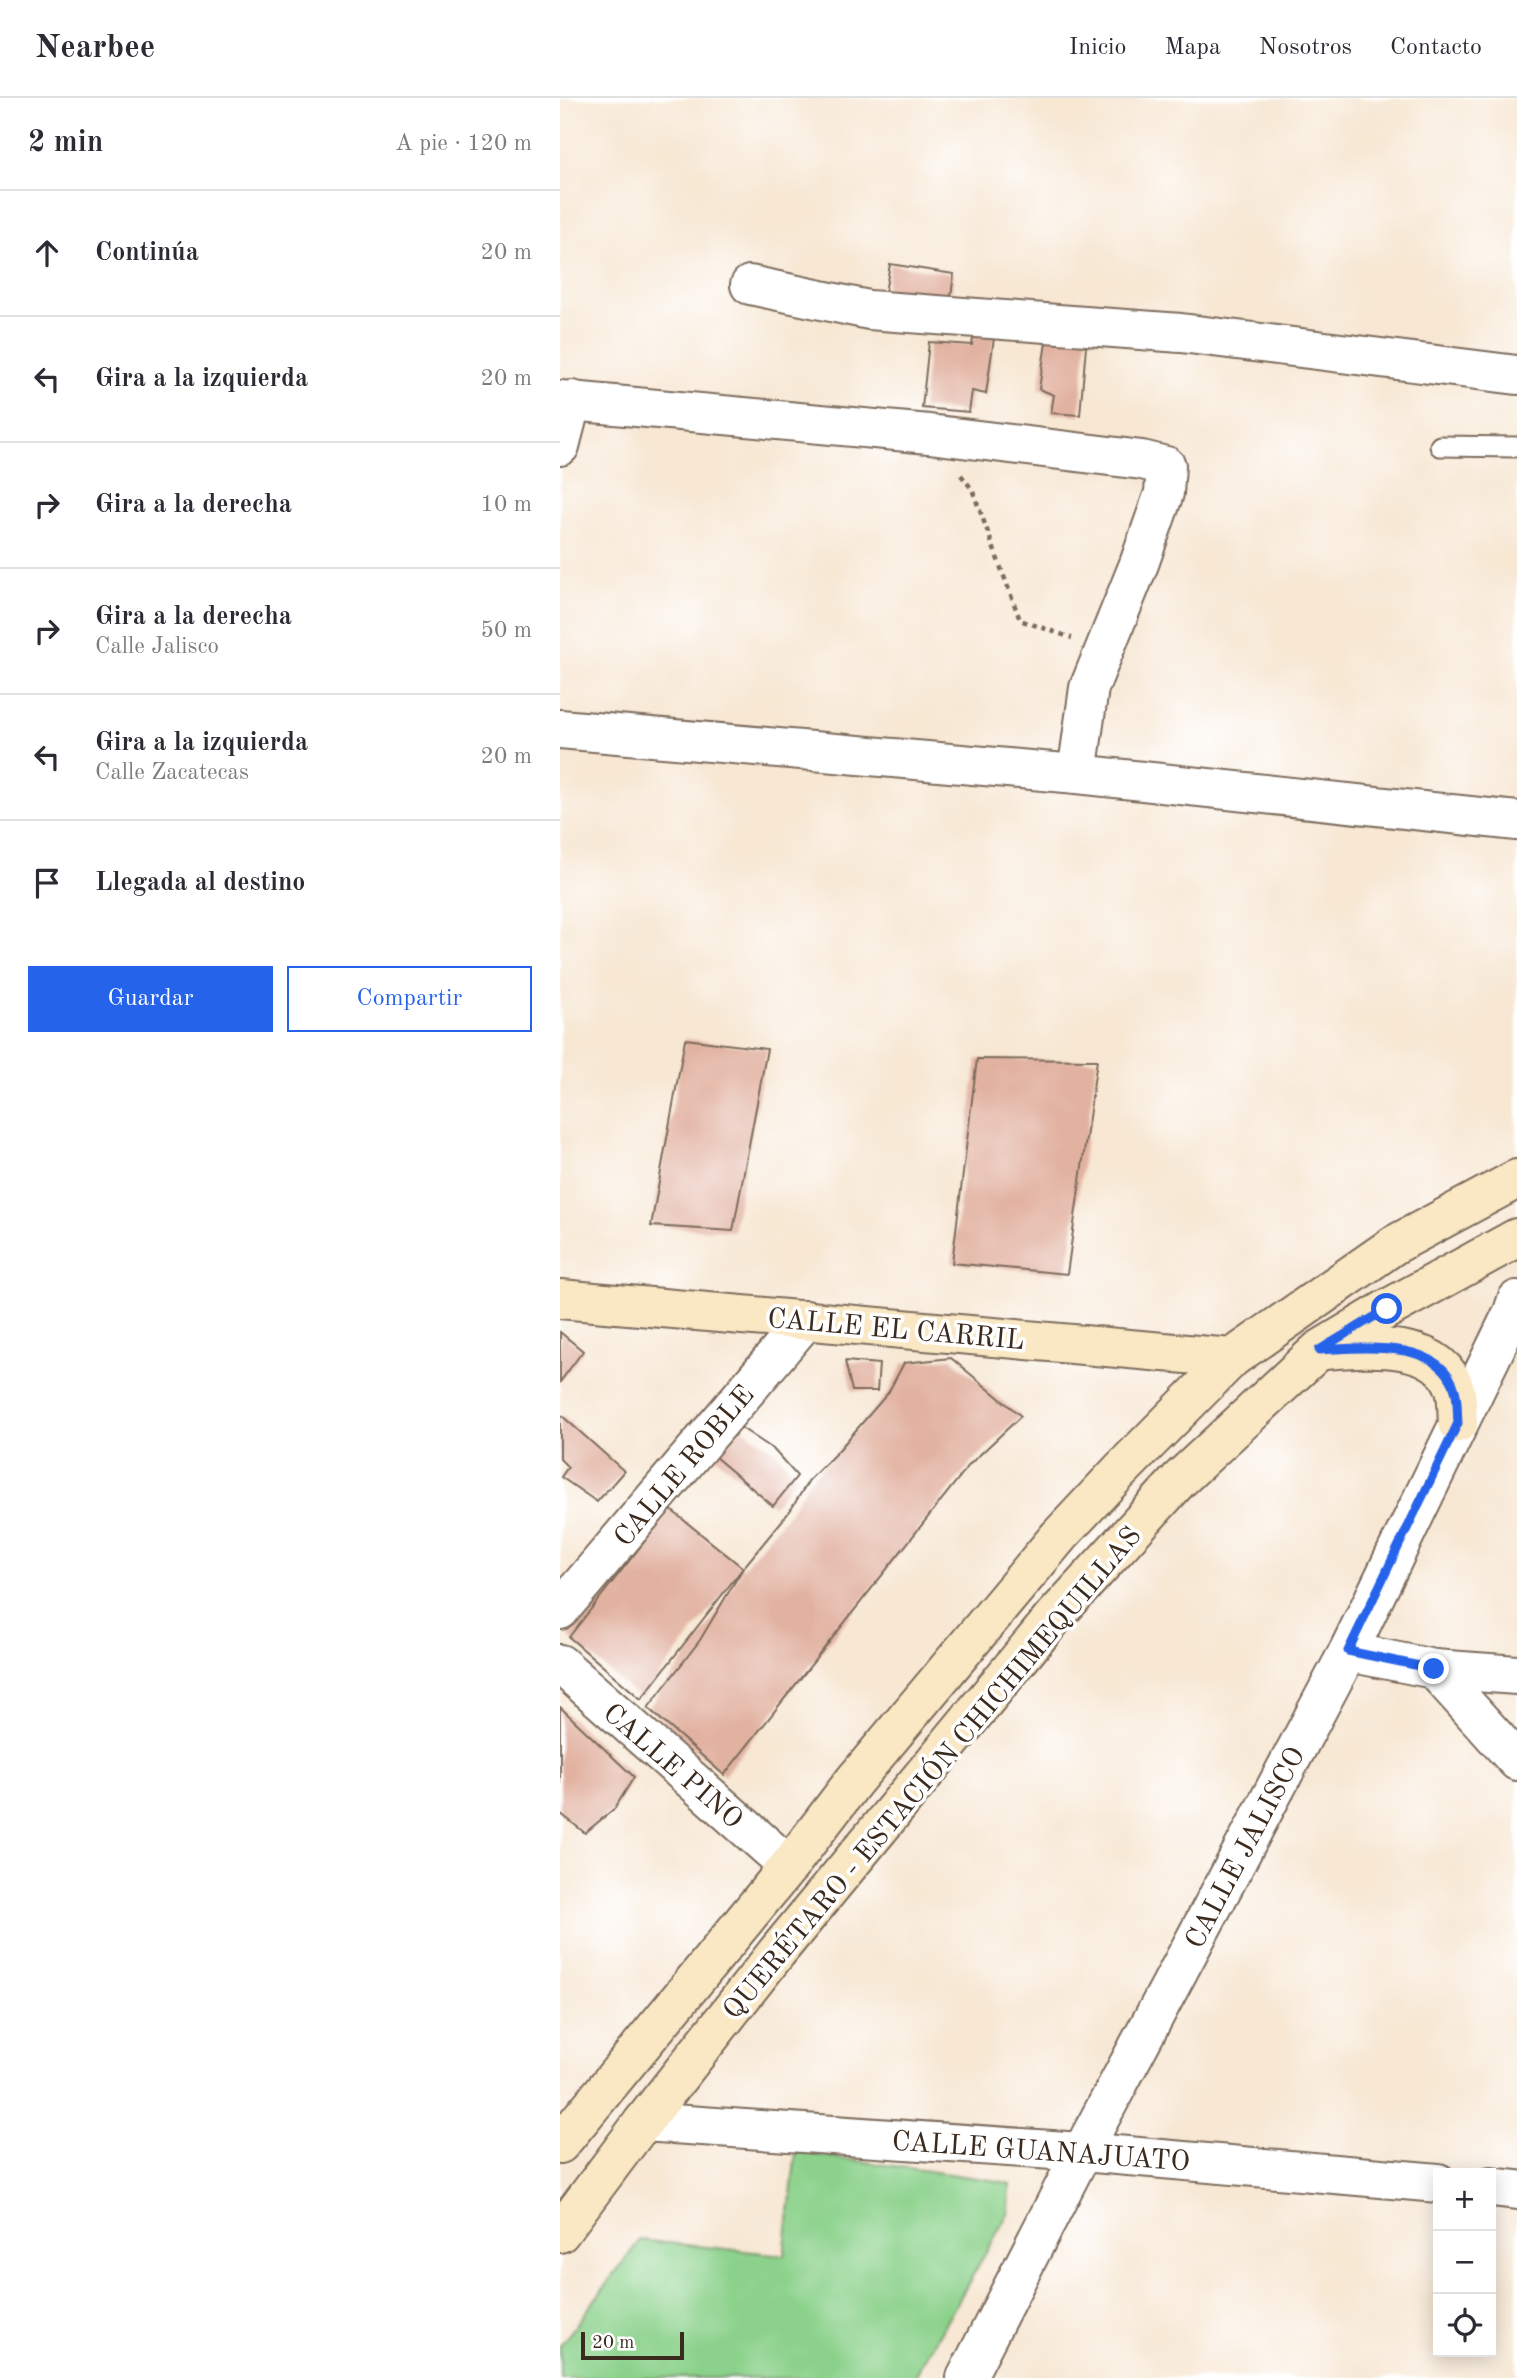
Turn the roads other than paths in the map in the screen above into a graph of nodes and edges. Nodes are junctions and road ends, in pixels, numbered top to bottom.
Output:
1 (750, 285) dead end
2 (1517, 375) edge
3 (566, 400) edge
4 (560, 446) edge
5 (1440, 446) dead end
6 (1517, 447) edge
7 (560, 729) edge
8 (1077, 774) junction
9 (1517, 821) edge
10 (1517, 1180) edge
11 (1517, 1238) edge
12 (560, 1299) edge
13 (1516, 1307) edge
14 (806, 1320) junction
15 (1319, 1350) junction
16 (1232, 1357) junction
17 (1458, 1423) junction
18 (560, 1610) edge
19 (1348, 1651) junction
20 (560, 1664) edge
21 (1434, 1669) junction
22 (1517, 1675) edge
23 (1517, 1761) edge
24 (789, 1866) junction
25 (573, 2111) edge
26 (643, 2122) junction
27 (560, 2144) edge
28 (1082, 2152) junction
29 (1433, 2183) edge
30 (1496, 2188) edge
31 (1517, 2190) edge
32 (560, 2233) edge
33 (966, 2378) edge

1 - 2 street
3 - 4 street
3 - 8 street
5 - 6 lane
7 - 8 street
8 - 9 street
10 - 16 main road, QUERÉTARO - ESTACIÓN CHICHIMEQUILLAS
11 - 15 main road, QUERÉTARO - ESTACIÓN CHICHIMEQUILLAS
12 - 14 main road, CALLE EL CARRIL
13 - 17 street, CALLE JALISCO
14 - 16 main road, CALLE EL CARRIL
14 - 18 street, CALLE ROBLE
15 - 17 main road
15 - 26 main road, QUERÉTARO - ESTACIÓN CHICHIMEQUILLAS
16 - 24 main road, QUERÉTARO - ESTACIÓN CHICHIMEQUILLAS
17 - 19 street, CALLE JALISCO
19 - 21 street
19 - 28 street, CALLE JALISCO
20 - 24 street, CALLE PINO
21 - 22 street
21 - 23 street
24 - 25 main road, QUERÉTARO - ESTACIÓN CHICHIMEQUILLAS
25 - 27 main road, QUERÉTARO - ESTACIÓN CHICHIMEQUILLAS
26 - 28 street, CALLE GUANAJUATO
26 - 32 main road, QUERÉTARO - ESTACIÓN CHICHIMEQUILLAS
28 - 29 street, CALLE GUANAJUATO
28 - 33 street, CALLE JALISCO
30 - 31 street

